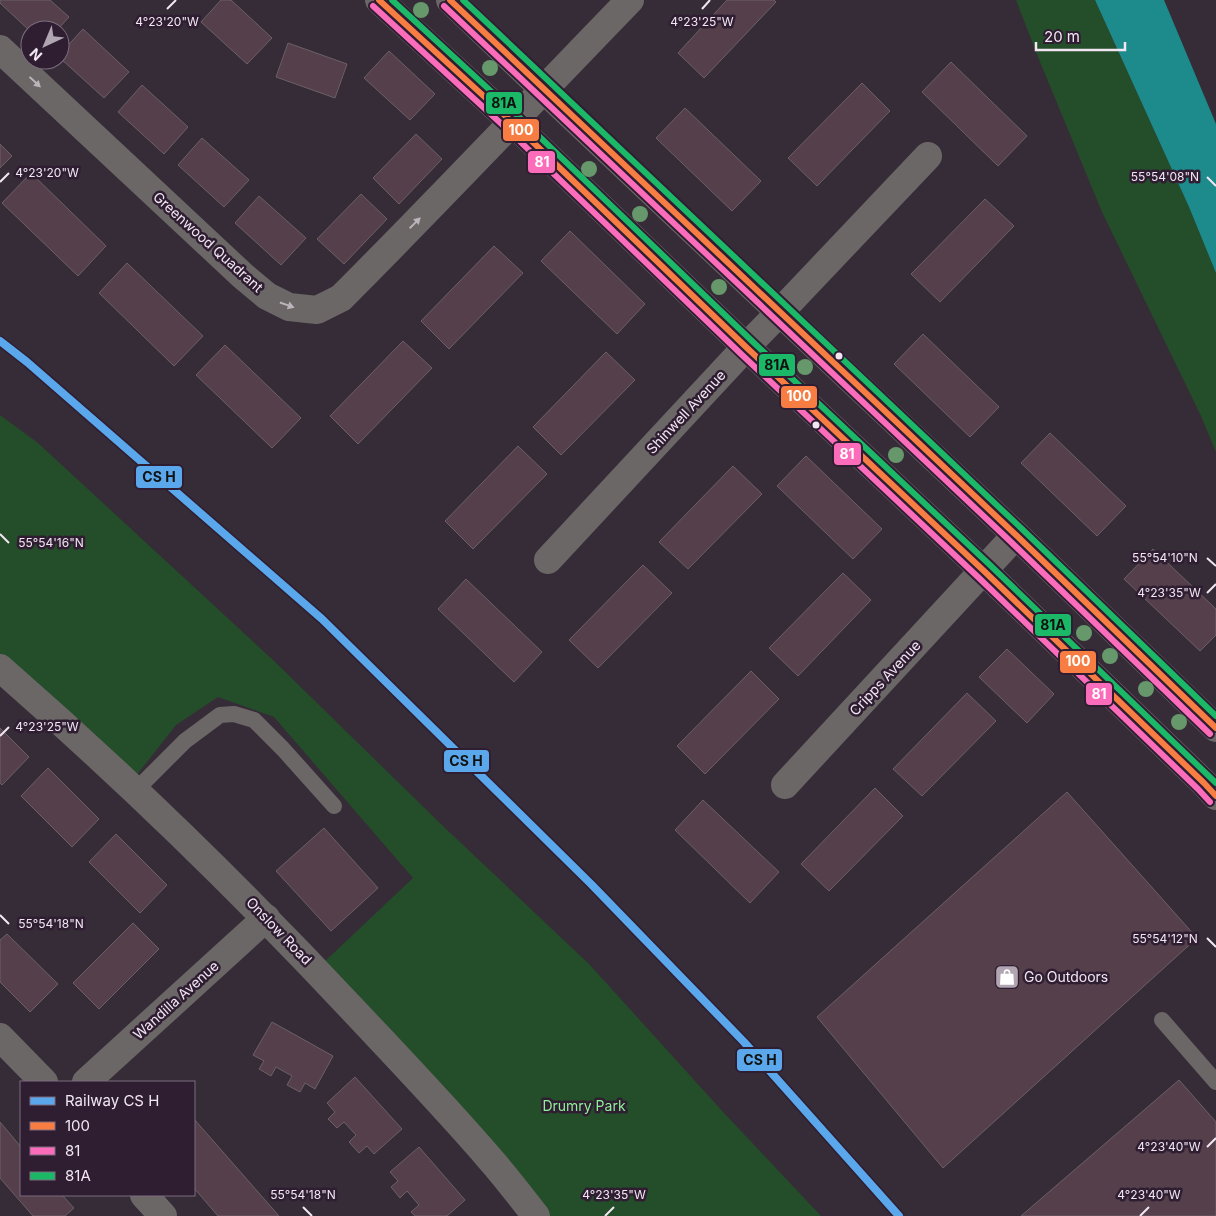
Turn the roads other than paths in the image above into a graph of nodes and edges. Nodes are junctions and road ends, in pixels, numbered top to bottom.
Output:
1 (380, 0) edge
2 (450, 0) edge
3 (630, 0) edge
4 (0, 49) edge
5 (544, 89) junction
6 (513, 123) junction
7 (928, 156) dead end
8 (780, 312) junction
9 (746, 347) junction
10 (1016, 535) junction
11 (548, 560) dead end
12 (984, 571) junction
13 (0, 668) edge
14 (1216, 728) edge
15 (785, 785) dead end
16 (135, 791) junction
17 (1216, 796) edge
18 (334, 806) dead end
19 (266, 918) junction
20 (1162, 1020) dead end
21 (0, 1037) edge
22 (43, 1081) edge
23 (87, 1081) edge
24 (1216, 1082) edge
25 (145, 1196) edge
26 (163, 1216) edge
27 (536, 1216) edge

1 - 6 street
2 - 5 street
3 - 5 street, Greenwood Quadrant
4 -> 6 street, Greenwood Quadrant
5 - 6 street, Greenwood Quadrant
5 - 8 street
6 - 9 street
7 - 8 street, Shinwell Avenue
8 - 9 street, Shinwell Avenue
8 - 10 street
9 - 11 street, Shinwell Avenue
9 - 12 street
10 - 12 street, Cripps Avenue
10 - 14 street
12 - 15 street, Cripps Avenue
12 - 17 street
13 - 16 street, Onslow Road
16 - 18 lane
16 - 19 street, Onslow Road
19 - 23 street, Wandilla Avenue
19 - 27 street, Onslow Road
20 - 24 lane
21 - 22 street
25 - 26 street

